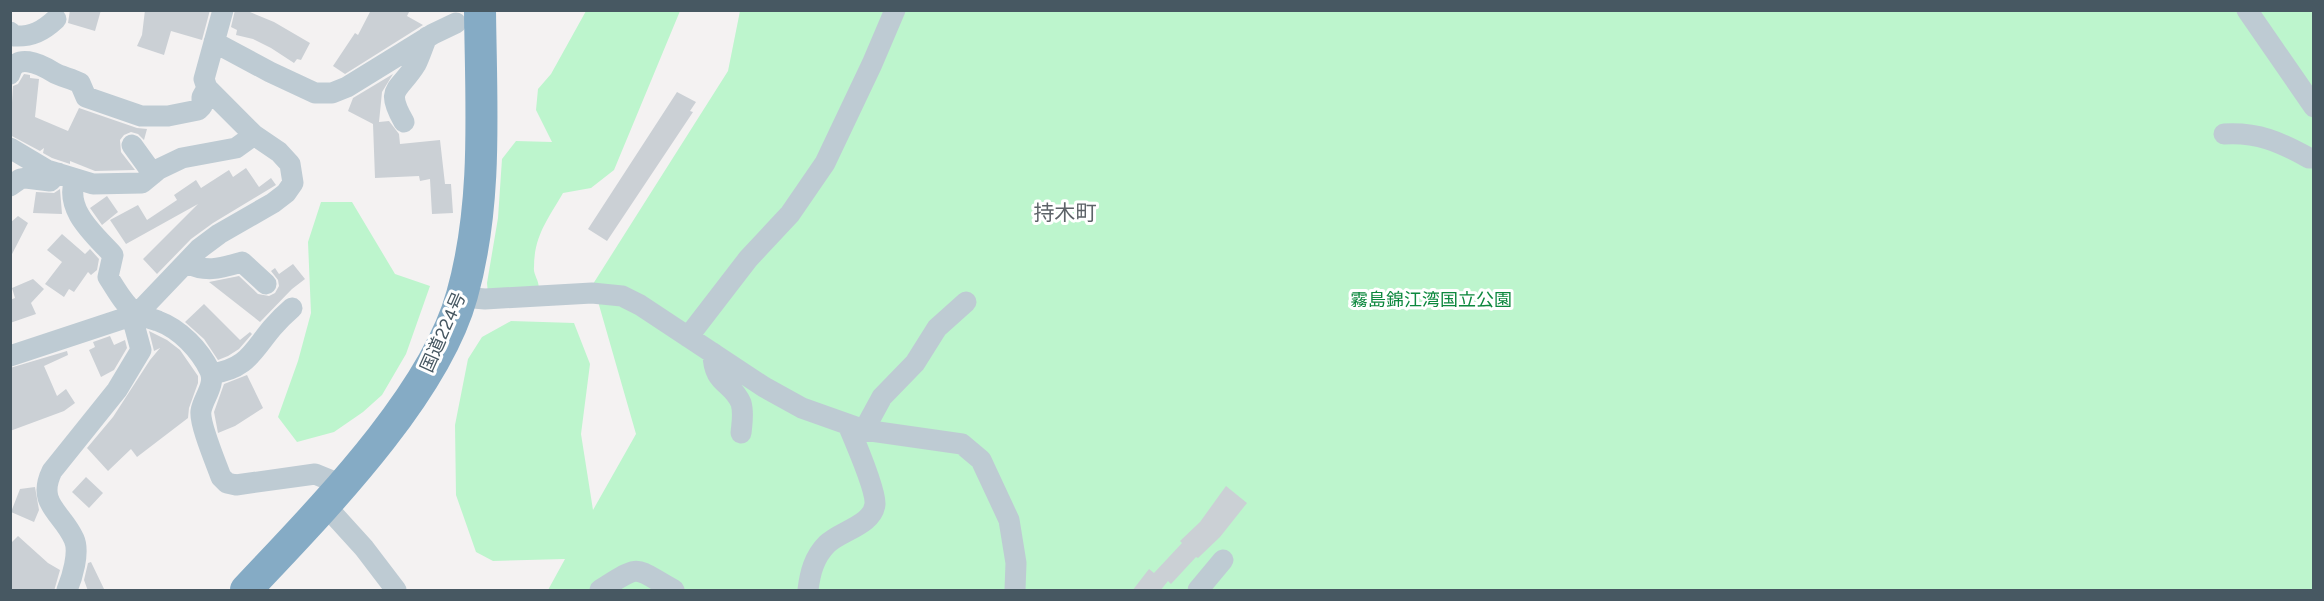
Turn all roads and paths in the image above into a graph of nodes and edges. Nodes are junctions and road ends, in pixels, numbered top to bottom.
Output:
1 (224, 10) edge
2 (895, 10) edge
3 (2247, 10) edge
4 (51, 15) edge
5 (468, 19) edge
6 (16, 33) edge
7 (427, 38) junction
8 (214, 42) junction
9 (45, 65) junction
10 (10, 74) edge
11 (207, 88) junction
12 (2313, 107) edge
13 (404, 122) dead end
14 (2224, 134) dead end
15 (254, 135) junction
16 (132, 145) dead end
17 (10, 148) edge
18 (2313, 158) edge
19 (153, 174) junction
20 (67, 176) junction
21 (11, 186) edge
22 (186, 263) junction
23 (266, 284) dead end
24 (462, 297) junction
25 (966, 302) dead end
26 (292, 308) dead end
27 (137, 314) junction
28 (688, 337) junction
29 (713, 353) junction
30 (10, 356) edge
31 (211, 374) junction
32 (856, 427) junction
33 (741, 433) dead end
34 (333, 494) junction
35 (1223, 560) dead end
36 (67, 591) edge
37 (246, 591) edge
38 (396, 591) edge
39 (600, 591) edge
40 (675, 591) edge
41 (808, 591) edge
42 (1015, 591) edge
43 (1198, 591) edge

1 - 8 street
2 - 28 street
3 - 12 street
4 - 6 street
5 - 7 street
5 - 24 highway, 国道224号
6 - 9 street
7 - 8 street
7 - 13 street
8 - 11 street
9 - 10 street
9 - 11 street
11 - 15 street
14 - 18 street
15 - 19 street
15 - 22 street
16 - 19 street
17 - 20 street
19 - 20 street
20 - 21 street
20 - 27 street
22 - 23 street
22 - 27 street
24 - 28 street
24 - 34 highway, 国道224号
25 - 32 street
26 - 31 street
27 - 30 street
27 - 31 street
27 - 36 street
28 - 29 street
29 - 32 street
29 - 33 street
31 - 34 street
32 - 41 street
32 - 42 street
34 - 37 highway, 国道224号
34 - 38 street
35 - 43 street
39 - 40 street

